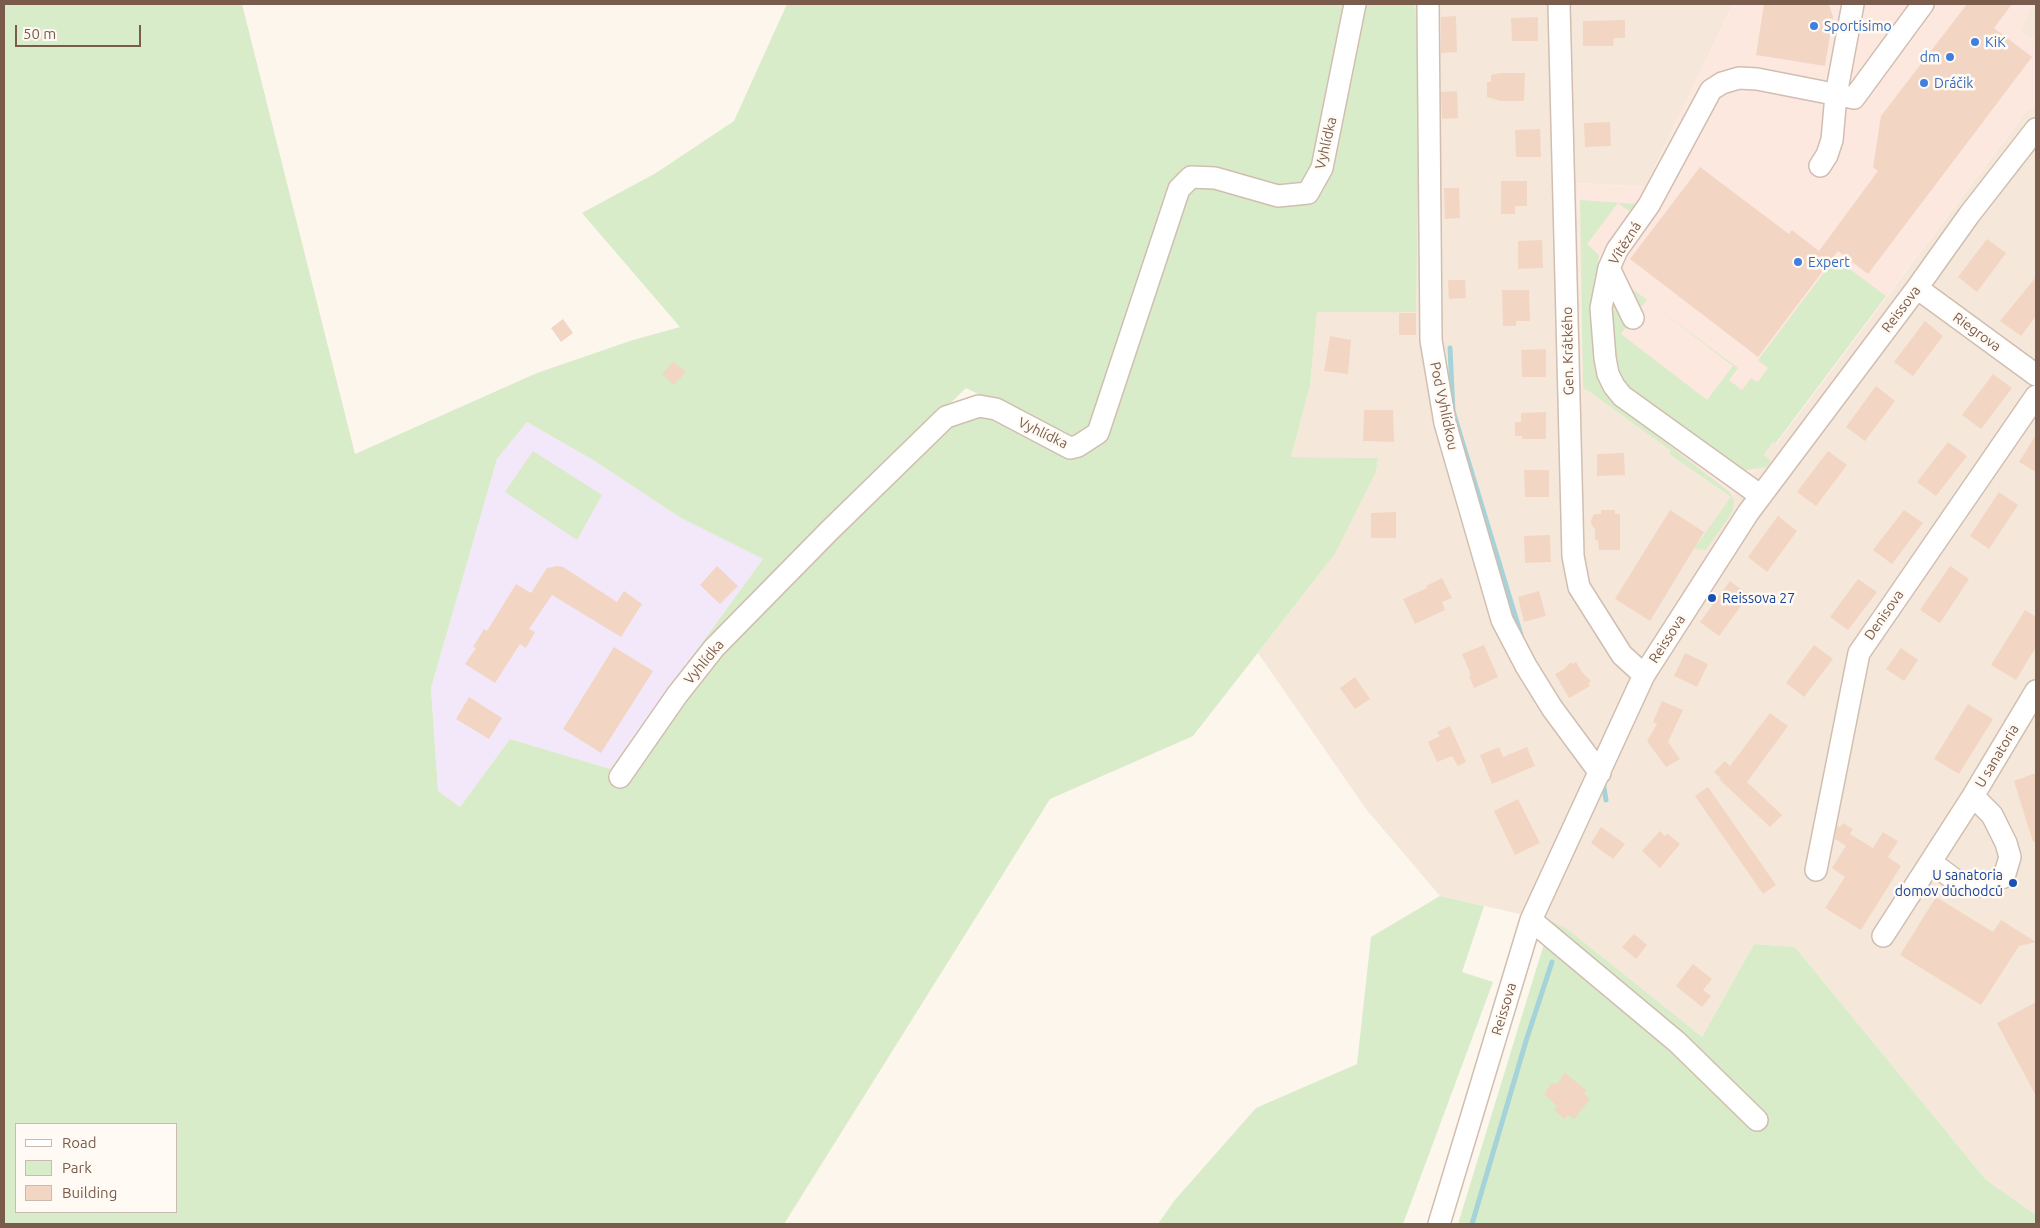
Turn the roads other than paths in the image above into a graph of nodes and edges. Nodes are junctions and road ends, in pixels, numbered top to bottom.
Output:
1 (1354, 4) edge
2 (1428, 4) edge
3 (1559, 4) edge
4 (1853, 4) edge
5 (1923, 4) edge
6 (1836, 94) junction
7 (2036, 130) edge
8 (1820, 166) dead end
9 (1609, 268) junction
10 (1917, 288) junction
11 (1633, 318) dead end
12 (2036, 375) edge
13 (2036, 396) edge
14 (1761, 496) junction
15 (1644, 675) junction
16 (2036, 691) edge
17 (1600, 773) junction
18 (620, 777) dead end
19 (1973, 796) junction
20 (1930, 862) junction
21 (1816, 870) dead end
22 (1531, 920) junction
23 (1883, 936) dead end
24 (1756, 1120) dead end
25 (1439, 1224) edge

1 - 18 street, Vyhlídka
2 - 17 street, Pod Vyhlídkou
3 - 15 street, Gen. Krátkého
4 - 6 street
5 - 6 street, Vítězná
6 - 8 street
6 - 9 street, Vítězná
7 - 10 street, Reissova
9 - 11 street
9 - 14 street, Vítězná
10 - 12 street, Riegrova
10 - 14 street, Reissova
13 - 21 street, Denisova
14 - 15 street, Reissova
15 - 17 street, Reissova
16 - 19 street, U sanatoria
17 - 22 street, Reissova
19 - 20 street, U sanatoria
19 - 20 street, U sanatoria
20 - 23 street, U sanatoria
22 - 24 street
22 - 25 street, Reissova

